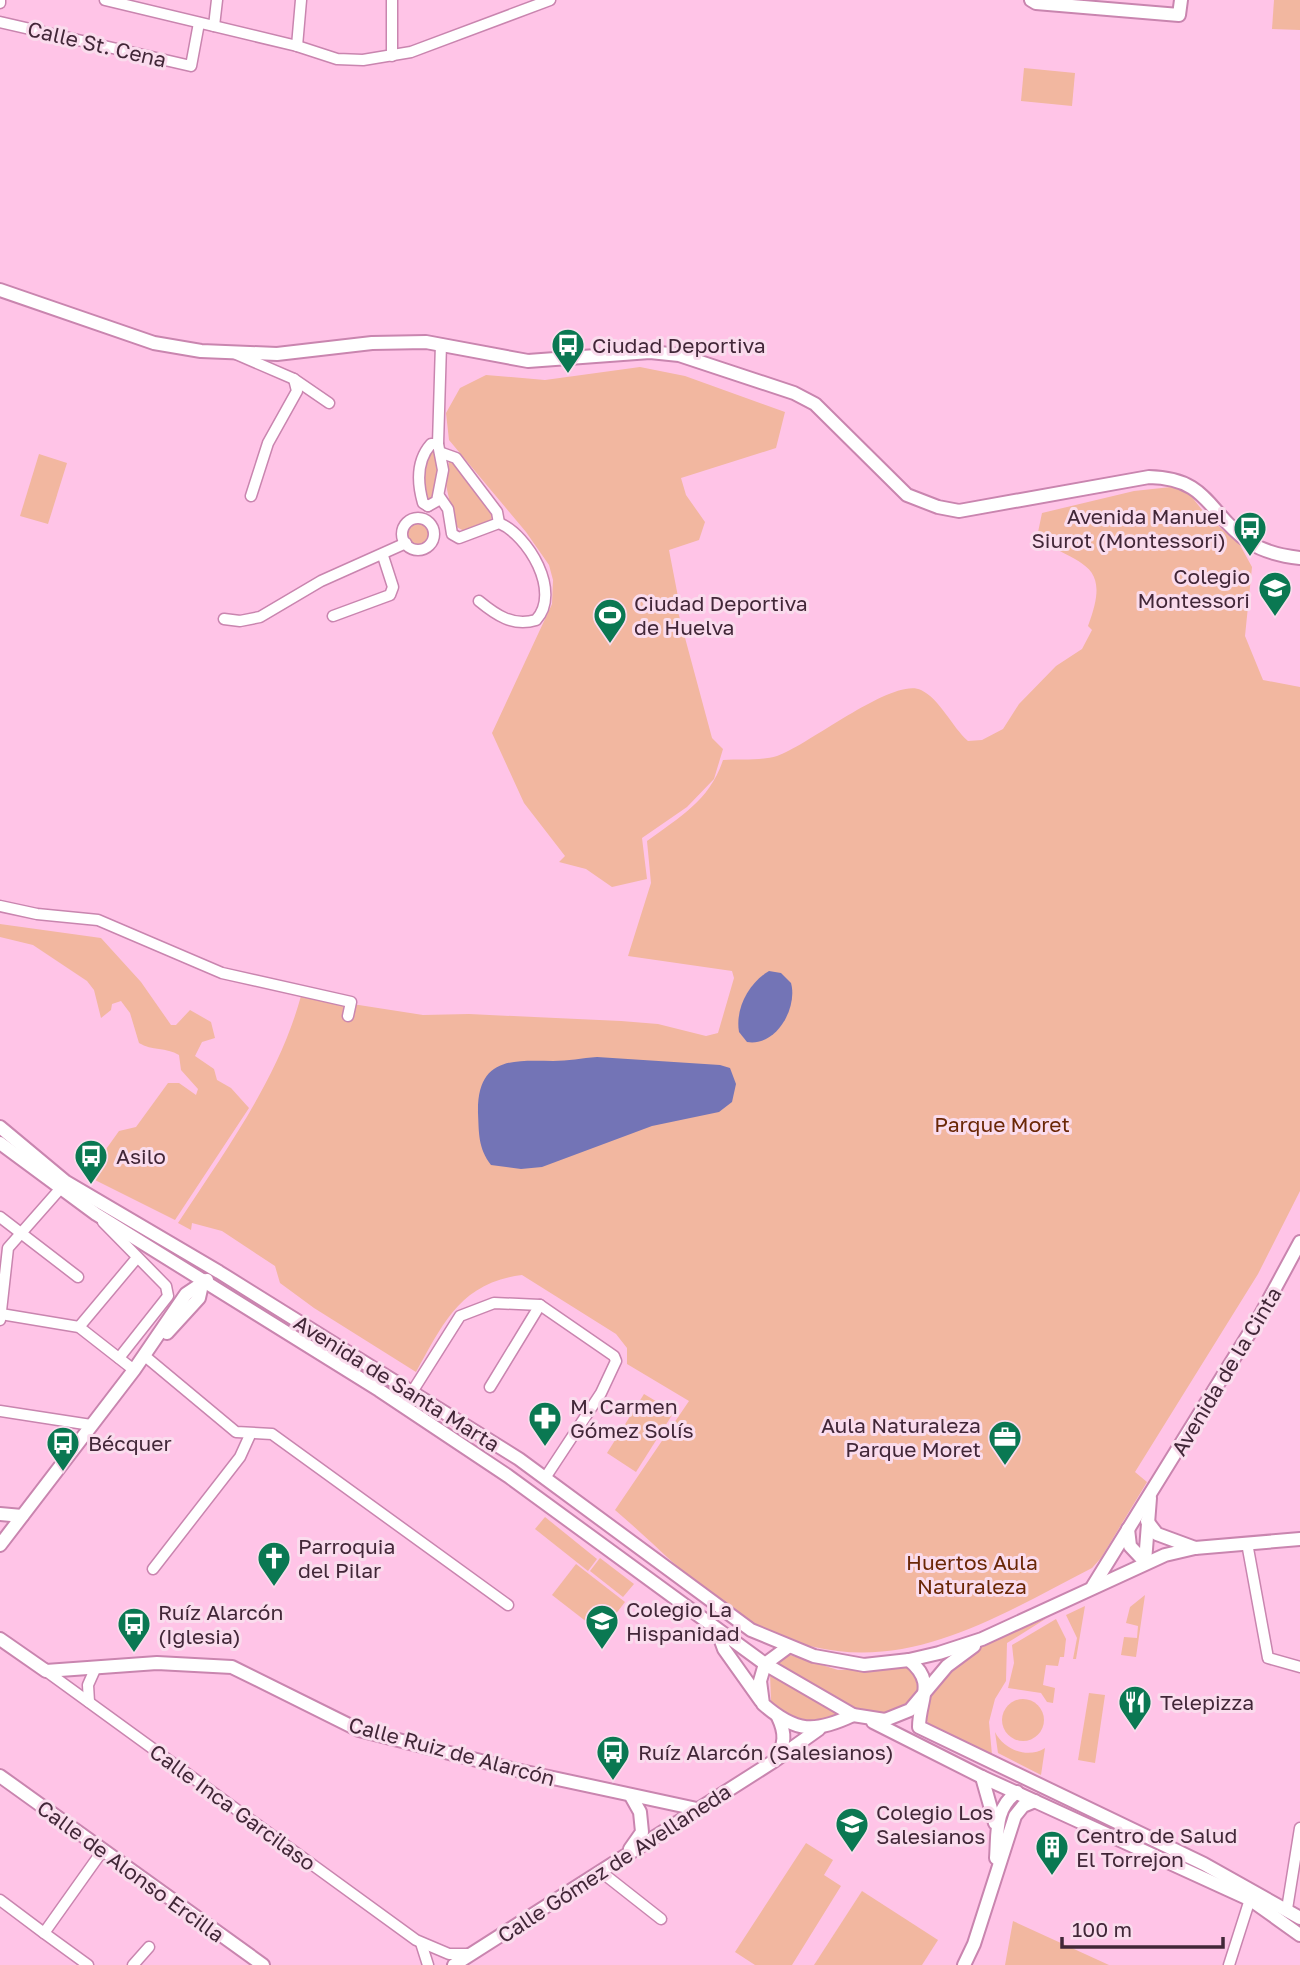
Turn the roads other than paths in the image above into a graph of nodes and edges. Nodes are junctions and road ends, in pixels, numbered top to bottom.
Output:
1 (105, 0) edge
2 (217, 0) edge
3 (300, 0) edge
4 (392, 0) edge
5 (550, 0) edge
6 (1031, 0) edge
7 (1181, 0) edge
8 (139, 4) edge
9 (0, 22) edge
10 (199, 23) junction
11 (214, 26) junction
12 (297, 46) junction
13 (392, 56) junction
14 (0, 290) edge
15 (440, 344) junction
16 (235, 354) junction
17 (294, 379) junction
18 (329, 403) dead end
19 (440, 449) junction
20 (251, 496) dead end
21 (439, 496) junction
22 (428, 506) junction
23 (425, 519) junction
24 (499, 523) junction
25 (406, 543) junction
26 (383, 556) junction
27 (1300, 558) edge
28 (479, 601) dead end
29 (333, 616) dead end
30 (223, 619) dead end
31 (0, 906) edge
32 (348, 1016) dead end
33 (0, 1127) edge
34 (0, 1143) edge
35 (63, 1186) junction
36 (96, 1214) junction
37 (0, 1217) edge
38 (19, 1233) junction
39 (1300, 1242) edge
40 (136, 1259) junction
41 (203, 1264) junction
42 (180, 1267) junction
43 (219, 1272) junction
44 (78, 1277) dead end
45 (203, 1282) junction
46 (193, 1295) junction
47 (226, 1297) junction
48 (540, 1305) junction
49 (1, 1314) edge
50 (0, 1320) edge
51 (79, 1327) junction
52 (146, 1357) junction
53 (119, 1358) junction
54 (134, 1370) junction
55 (490, 1387) dead end
56 (412, 1392) junction
57 (0, 1411) edge
58 (91, 1425) junction
59 (250, 1435) junction
60 (545, 1478) junction
61 (1150, 1498) junction
62 (0, 1514) edge
63 (22, 1516) junction
64 (1147, 1521) junction
65 (1128, 1529) junction
66 (1300, 1539) edge
67 (1247, 1543) junction
68 (0, 1545) edge
69 (1195, 1548) junction
70 (1145, 1562) junction
71 (153, 1569) dead end
72 (1093, 1586) junction
73 (508, 1605) dead end
74 (717, 1630) junction
75 (0, 1639) edge
76 (982, 1639) junction
77 (788, 1647) junction
78 (909, 1660) junction
79 (765, 1664) junction
80 (96, 1667) junction
81 (1300, 1667) edge
82 (46, 1671) junction
83 (926, 1689) junction
84 (89, 1702) junction
85 (763, 1704) junction
86 (857, 1715) junction
87 (778, 1717) junction
88 (819, 1729) junction
89 (930, 1734) junction
90 (775, 1761) junction
91 (982, 1777) junction
92 (2, 1782) edge
93 (1017, 1792) junction
94 (631, 1796) junction
95 (1035, 1801) junction
96 (1071, 1801) junction
97 (697, 1809) junction
98 (1015, 1816) junction
99 (1300, 1828) edge
100 (997, 1838) junction
101 (103, 1850) junction
102 (1298, 1850) edge
103 (625, 1855) junction
104 (600, 1871) junction
105 (994, 1876) junction
106 (1252, 1894) junction
107 (0, 1900) edge
108 (1287, 1909) junction
109 (1300, 1918) edge
110 (660, 1919) dead end
111 (44, 1933) junction
112 (1300, 1935) edge
113 (421, 1943) junction
114 (149, 1947) dead end
115 (471, 1954) junction
116 (255, 1963) edge
117 (88, 1965) edge
118 (133, 1965) edge
119 (428, 1965) edge
120 (454, 1965) edge
121 (964, 1965) edge
122 (1229, 1965) edge

1 - 8 street
2 - 11 street
3 - 12 street
4 - 13 street
5 - 13 street
6 - 7 street
8 - 10 street
9 - 10 street, Calle St. Cena
10 - 11 street
11 - 12 street
12 - 13 street
14 - 16 street
15 - 16 street
15 - 19 street
15 - 27 street
16 - 17 street
17 - 18 street
17 - 20 street
19 - 21 street
19 - 22 street
19 - 24 street
21 - 22 street
21 - 24 street
22 - 23 street
23 - 25 street
23 - 25 street
24 - 28 street
25 - 26 street
26 - 29 street
26 - 30 street
31 - 32 street
33 - 35 street, Avenida de Santa Marta
34 - 35 street, Avenida de Santa Marta
35 - 36 street, Avenida de Santa Marta
35 - 38 street
35 - 41 street, Avenida de Santa Marta
36 - 40 street
36 - 42 street, Avenida de Santa Marta
37 - 38 street
38 - 44 street
38 - 49 street
39 - 61 street, Avenida de la Cinta
40 - 51 street
40 - 53 street
41 - 43 street, Avenida de Santa Marta
41 - 45 street
42 - 45 street, Avenida de Santa Marta
42 - 46 street
43 - 45 street
43 - 56 street, Avenida de Santa Marta
45 - 46 street
45 - 47 street, Avenida de Santa Marta
46 - 47 street
46 - 52 street
46 - 54 street
47 - 74 street, Avenida de Santa Marta
48 - 55 street
48 - 56 street
48 - 60 street
49 - 50 street
49 - 51 street
51 - 53 street
52 - 54 street
52 - 59 street
53 - 54 street
54 - 58 street
56 - 60 street, Avenida de Santa Marta
57 - 58 street
58 - 63 street
59 - 71 street
59 - 73 street
60 - 77 street, Avenida de Santa Marta
61 - 64 street, Avenida de la Cinta
61 - 65 street, Avenida de la Cinta
62 - 63 street
63 - 68 street
64 - 69 street
64 - 70 street, Avenida de la Cinta
65 - 70 street
65 - 72 street, Avenida de la Cinta
66 - 67 street, Avenida de Santa Marta
67 - 69 street, Avenida de Santa Marta
67 - 81 street
69 - 70 street, Avenida de Santa Marta
70 - 72 street, Avenida de Santa Marta
72 - 76 street, Avenida de Santa Marta
74 - 79 street, Avenida de Santa Marta
74 - 85 street
75 - 82 street
76 - 78 street, Avenida de Santa Marta
76 - 83 street, Avenida de Santa Marta
77 - 78 street, Avenida de Santa Marta
77 - 79 street
78 - 83 street
79 - 85 street
79 - 86 street, Avenida de Santa Marta
80 - 82 street, Calle Ruiz de Alarcón
80 - 84 street
80 - 94 street, Calle Ruiz de Alarcón
82 - 84 street, Calle Inca Garcilaso
83 - 86 street, Avenida de Santa Marta
83 - 89 street
84 - 113 street, Calle Inca Garcilaso
85 - 87 street
86 - 88 street, Avenida de Santa Marta
86 - 91 street
87 - 88 street
87 - 90 street
88 - 90 street, Calle Gómez de Avellaneda
89 - 93 street
89 - 96 street
90 - 97 street, Calle Gómez de Avellaneda
91 - 93 street
91 - 100 street
92 - 101 street, Calle de Alonso Ercilla
93 - 95 street
93 - 96 street
93 - 98 street
93 - 100 street
94 - 97 street, Calle Ruiz de Alarcón
94 - 103 street
95 - 98 street
95 - 106 street
96 - 106 street
97 - 103 street, Calle Gómez de Avellaneda
98 - 105 street
99 - 102 street
100 - 105 street
101 - 111 street
101 - 116 street, Calle de Alonso Ercilla
102 - 108 street
103 - 104 street, Calle Gómez de Avellaneda
104 - 110 street
104 - 115 street, Calle Gómez de Avellaneda
105 - 121 street
106 - 108 street
106 - 112 street
106 - 122 street
107 - 111 street
108 - 109 street
111 - 117 street
113 - 115 street, Calle Inca Garcilaso
113 - 119 street
114 - 118 street
115 - 120 street, Calle Gómez de Avellaneda

